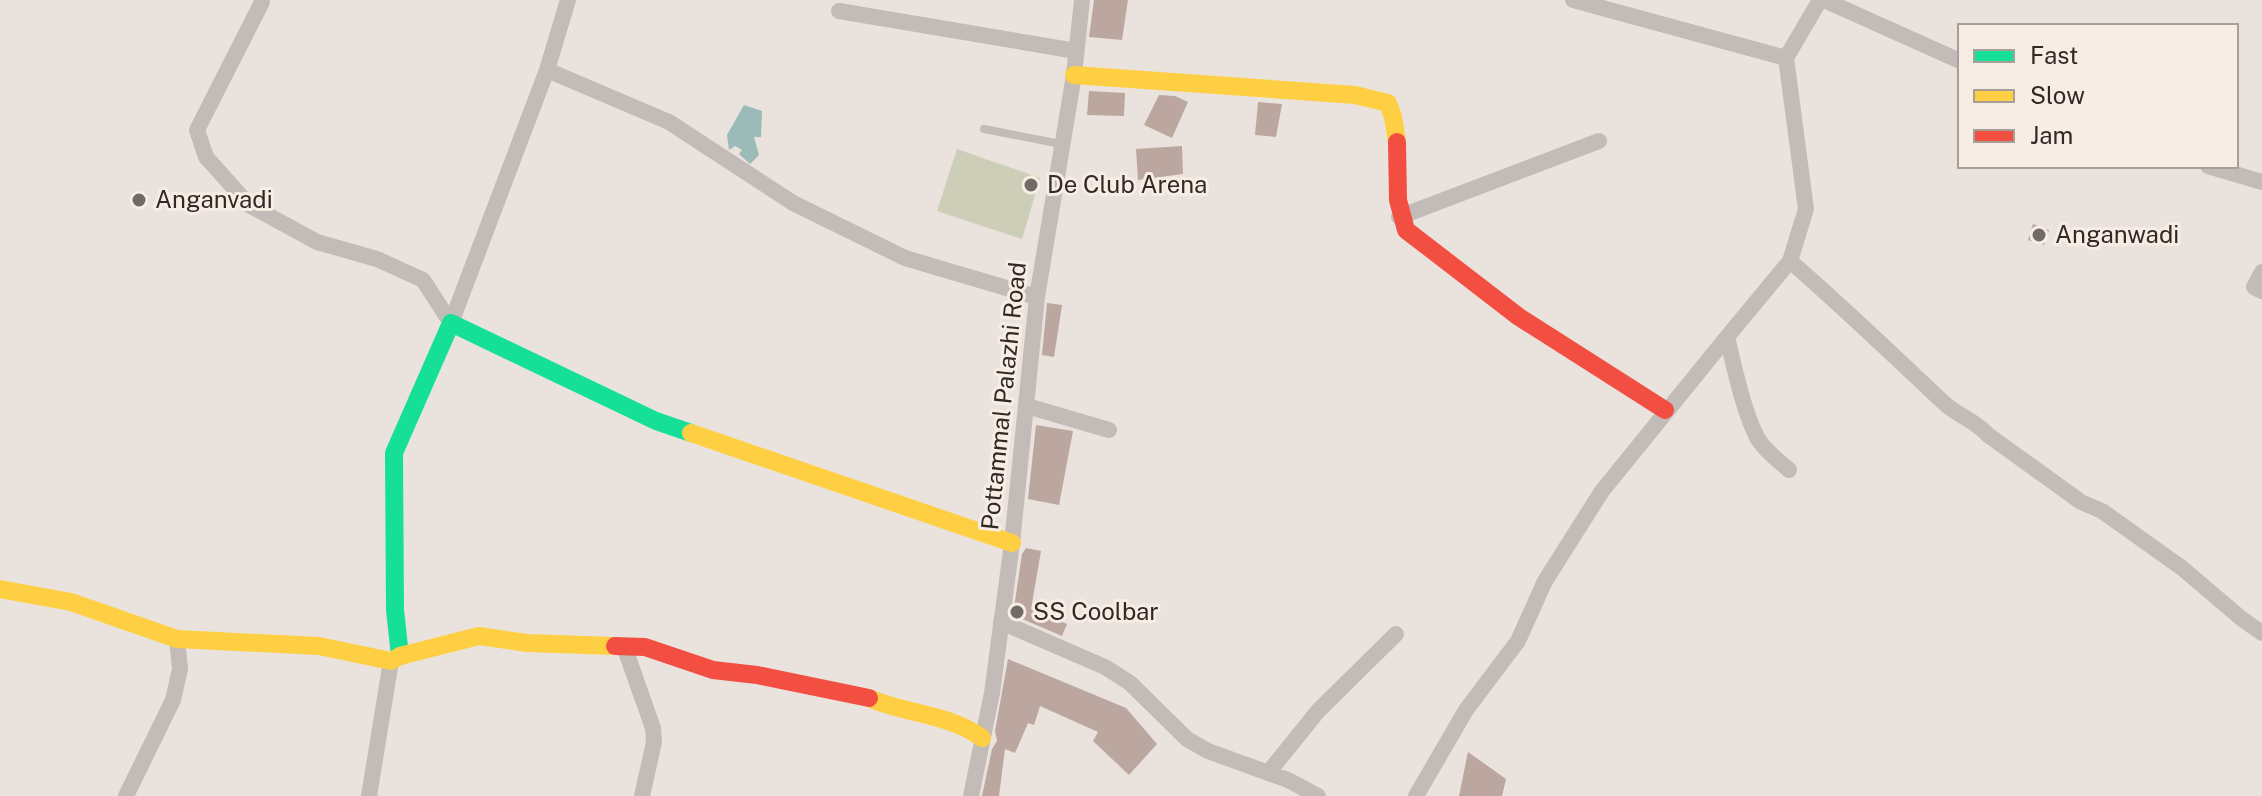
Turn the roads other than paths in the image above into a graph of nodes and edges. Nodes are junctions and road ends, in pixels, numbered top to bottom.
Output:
1 (568, 0) edge
2 (1082, 0) edge
3 (1573, 0) edge
4 (1822, 0) edge
5 (260, 1) edge
6 (839, 11) dead end
7 (1076, 51) junction
8 (1786, 58) junction
9 (1958, 60) edge
10 (547, 70) junction
11 (1074, 75) junction
12 (984, 129) dead end
13 (1599, 141) dead end
14 (1061, 144) junction
15 (2215, 168) edge
16 (2262, 182) edge
17 (1399, 217) junction
18 (1790, 261) junction
19 (2262, 272) edge
20 (2262, 291) edge
21 (1037, 297) junction
22 (451, 323) junction
23 (1727, 337) junction
24 (1027, 406) junction
25 (1665, 410) junction
26 (1109, 430) dead end
27 (1789, 470) dead end
28 (1012, 543) junction
29 (0, 590) edge
30 (1001, 622) junction
31 (2262, 633) edge
32 (1396, 634) dead end
33 (177, 639) junction
34 (624, 646) junction
35 (395, 659) junction
36 (982, 738) junction
37 (1268, 773) junction
38 (126, 796) edge
39 (369, 796) edge
40 (642, 796) edge
41 (971, 796) edge
42 (1318, 796) edge
43 (1416, 796) edge

1 - 10 street
2 - 7 street, Pottammal Palazhi Road
3 - 8 street
4 - 8 street
4 - 9 street
5 - 22 street
6 - 7 street
7 - 11 street, Pottammal Palazhi Road
8 - 18 street
10 - 21 street
10 - 22 street
11 - 14 street, Pottammal Palazhi Road
11 - 17 street
12 - 14 lane
13 - 17 street
14 - 21 street, Pottammal Palazhi Road
15 - 16 street
17 - 25 street
18 - 23 street
18 - 31 street
19 - 20 street
21 - 24 street, Pottammal Palazhi Road
22 - 28 street
22 - 35 street
23 - 25 street
23 - 27 street
24 - 26 street
24 - 28 street, Pottammal Palazhi Road
25 - 43 street
28 - 30 street, Pottammal Palazhi Road
29 - 33 street
30 - 36 street, Pottammal Palazhi Road
30 - 37 street
32 - 37 street
33 - 35 street
33 - 38 street
34 - 35 street
34 - 36 street
34 - 40 street
35 - 39 street
36 - 41 street, Pottammal Palazhi Road
37 - 42 street

